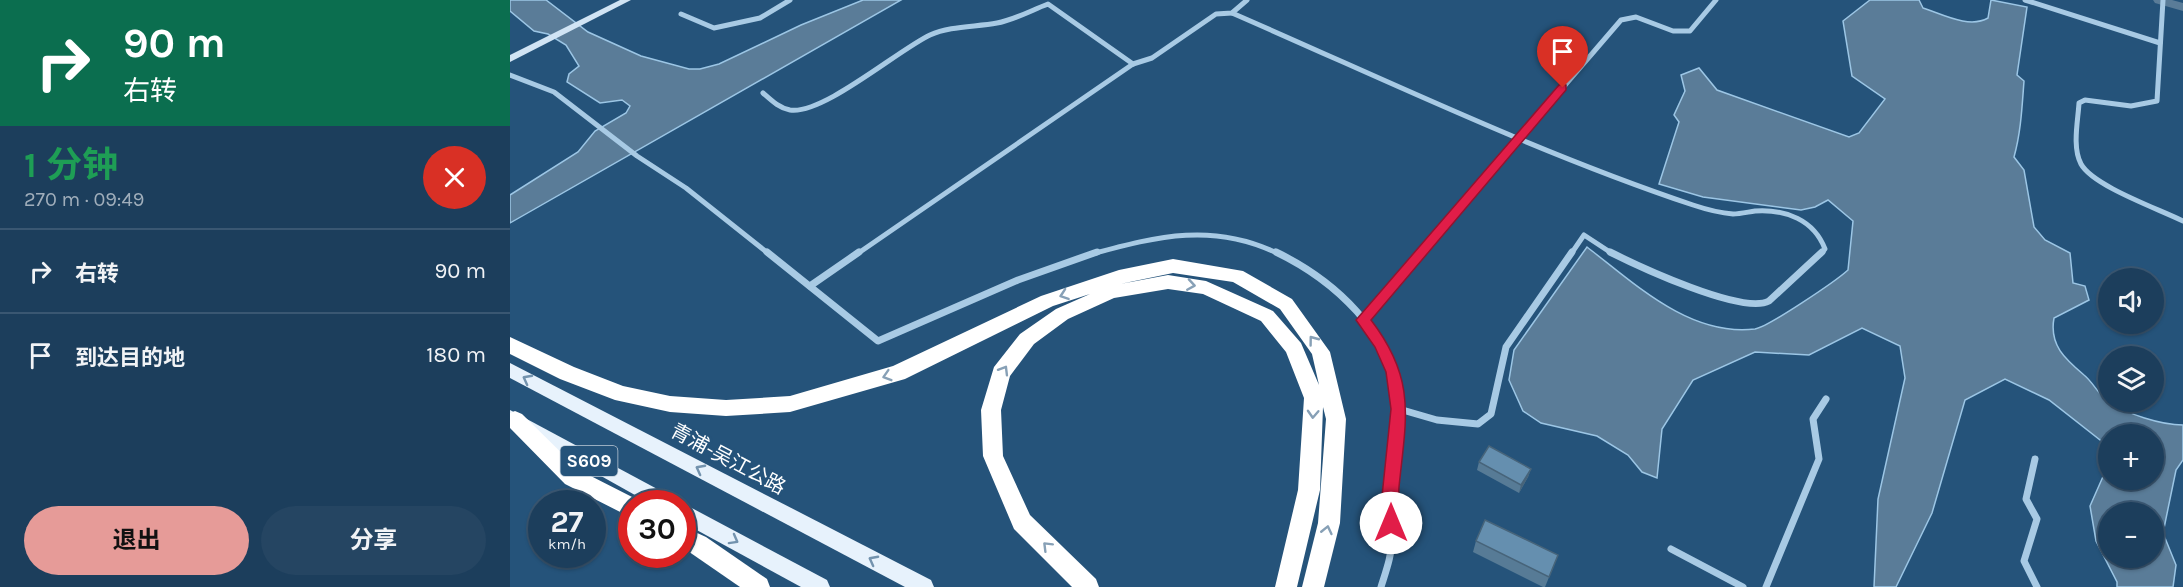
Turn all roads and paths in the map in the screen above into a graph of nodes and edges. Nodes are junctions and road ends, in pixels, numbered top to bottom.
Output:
1 (627, 0) edge
2 (790, 0) edge
3 (1247, 0) edge
4 (1716, 0) edge
5 (2025, 0) edge
6 (2163, 0) edge
7 (1047, 2) edge
8 (1232, 13) junction
9 (681, 14) dead end
10 (2160, 43) junction
11 (510, 58) edge
12 (1132, 64) junction
13 (510, 75) edge
14 (763, 93) dead end
15 (1519, 138) junction
16 (2183, 220) edge
17 (810, 286) junction
18 (1363, 320) junction
19 (510, 345) edge
20 (510, 369) edge
21 (1826, 399) dead end
22 (1399, 409) junction
23 (512, 418) edge
24 (2035, 459) dead end
25 (643, 490) edge
26 (618, 501) edge
27 (696, 520) edge
28 (696, 543) edge
29 (1671, 549) dead end
30 (759, 587) edge
31 (820, 587) edge
32 (924, 587) edge
33 (1088, 587) edge
34 (1286, 587) edge
35 (1313, 587) edge
36 (1381, 587) edge
37 (1743, 587) edge
38 (1766, 587) edge
39 (2037, 587) edge

1 - 11 street
2 - 9 street
3 - 8 street
4 - 15 street
5 - 10 street
6 - 10 street
7 - 12 street
7 - 14 street
8 - 12 street
8 - 15 street
10 - 16 street
12 - 17 street
13 - 17 street
15 - 18 street
15 - 22 street
17 - 18 street
18 - 22 street
35 -> 19 highway
32 -> 20 main road, 青浦-吴江公路 / S609
21 - 38 street
22 - 36 street
23 - 25 main road, S609
23 - 26 highway
24 - 39 street
27 -> 31 main road
28 - 30 highway
29 - 37 street
33 -> 34 highway

